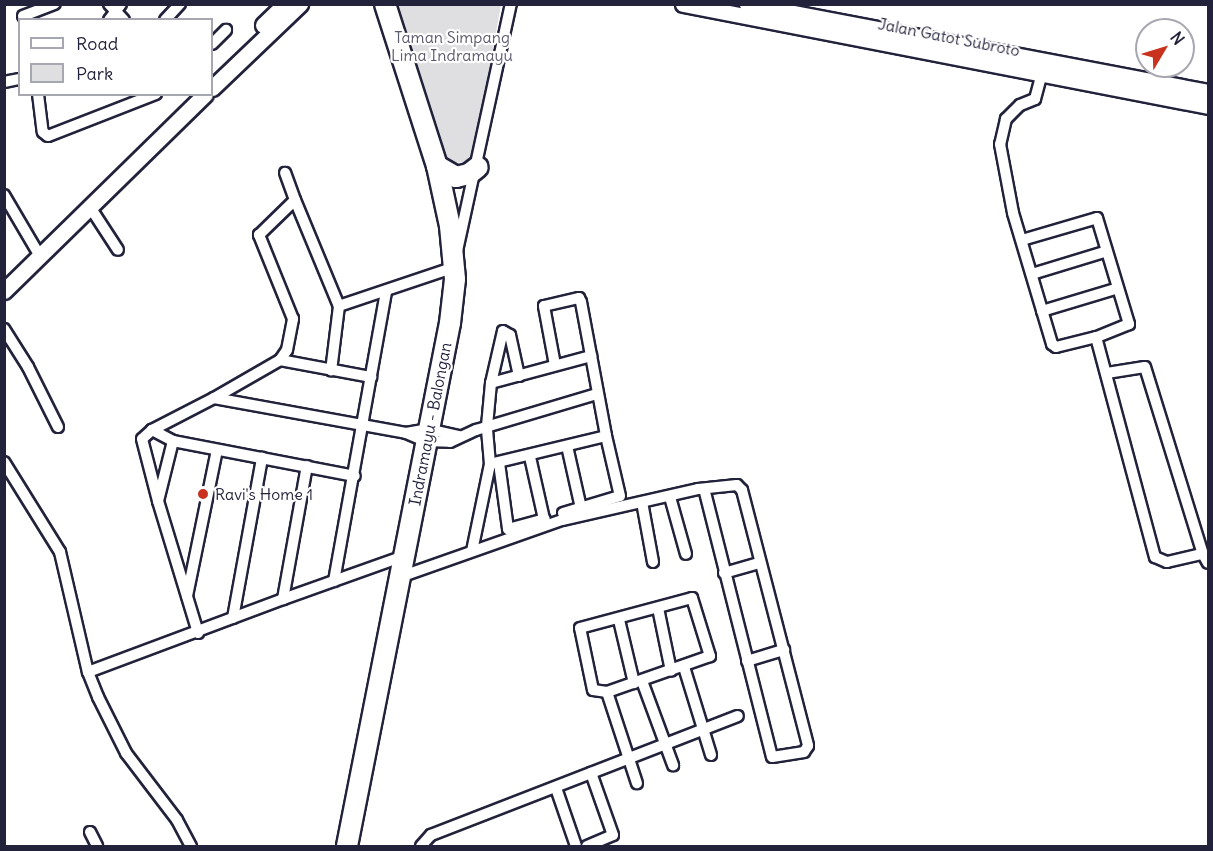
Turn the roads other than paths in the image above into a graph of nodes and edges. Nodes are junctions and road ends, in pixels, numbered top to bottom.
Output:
1 (21, 4) edge
2 (55, 4) edge
3 (180, 4) edge
4 (285, 4) edge
5 (300, 4) edge
6 (385, 4) edge
7 (510, 4) edge
8 (683, 4) edge
9 (747, 4) edge
10 (809, 10) edge
11 (24, 18) edge
12 (167, 18) edge
13 (226, 30) dead end
14 (871, 34) junction
15 (890, 38) junction
16 (213, 43) edge
17 (213, 74) edge
18 (1042, 76) junction
19 (213, 83) edge
20 (1209, 92) edge
21 (38, 96) edge
22 (151, 96) edge
23 (199, 96) edge
24 (199, 96) edge
25 (1209, 106) edge
26 (437, 166) junction
27 (478, 167) junction
28 (285, 173) dead end
29 (4, 195) edge
30 (295, 200) junction
31 (90, 207) junction
32 (1022, 240) junction
33 (118, 250) dead end
34 (1107, 251) junction
35 (37, 252) junction
36 (454, 265) junction
37 (1032, 274) junction
38 (4, 277) edge
39 (1118, 288) junction
40 (4, 291) edge
41 (386, 291) junction
42 (339, 306) junction
43 (1042, 311) junction
44 (4, 329) edge
45 (1096, 337) junction
46 (591, 356) junction
47 (280, 360) junction
48 (555, 365) junction
49 (331, 370) junction
50 (1107, 373) junction
51 (519, 376) junction
52 (371, 377) junction
53 (491, 383) junction
54 (597, 394) junction
55 (214, 398) junction
56 (362, 426) junction
57 (487, 426) junction
58 (58, 427) dead end
59 (152, 430) junction
60 (427, 435) junction
61 (606, 436) junction
62 (173, 441) junction
63 (567, 446) junction
64 (217, 450) junction
65 (530, 457) junction
66 (262, 458) junction
67 (4, 462) edge
68 (494, 464) junction
69 (308, 466) junction
70 (355, 476) junction
71 (704, 489) junction
72 (670, 497) junction
73 (158, 501) junction
74 (642, 502) junction
75 (581, 508) junction
76 (544, 519) junction
77 (472, 551) junction
78 (686, 554) dead end
79 (404, 556) junction
80 (1206, 558) edge
81 (653, 562) dead end
82 (758, 563) junction
83 (724, 573) junction
84 (400, 577) junction
85 (334, 581) junction
86 (187, 597) junction
87 (282, 600) junction
88 (658, 608) junction
89 (233, 618) junction
90 (619, 620) junction
91 (198, 633) junction
92 (784, 650) junction
93 (747, 661) junction
94 (684, 667) junction
95 (671, 671) junction
96 (88, 672) junction
97 (638, 682) junction
98 (607, 692) junction
99 (738, 716) dead end
100 (702, 730) junction
101 (666, 744) junction
102 (711, 755) dead end
103 (629, 758) junction
104 (674, 765) dead end
105 (591, 773) junction
106 (638, 783) dead end
107 (556, 788) junction
108 (90, 832) dead end
109 (97, 846) edge
110 (191, 846) edge
111 (347, 846) edge
112 (422, 846) edge
113 (576, 846) edge
114 (587, 846) edge

1 - 11 street
2 - 11 street
3 - 12 street
4 - 17 street
5 - 19 street
6 - 26 highway, Indramayu - Balongan
7 - 27 street
8 - 14 street, Jalan Gatot Subroto
9 - 10 street, Jalan Gatot Subroto
10 - 14 street, Jalan Gatot Subroto
13 - 16 street
14 - 15 street, Jalan Gatot Subroto
15 - 18 street, Jalan Gatot Subroto
15 - 20 street, Jalan Gatot Subroto
18 - 25 street, Jalan Gatot Subroto
18 - 32 street
21 - 22 street
23 - 31 street
24 - 35 street
26 - 27 highway
26 - 36 highway, Indramayu - Balongan
27 - 36 street
28 - 30 street
29 - 35 street
30 - 42 street
30 - 47 street
31 - 33 street
31 - 35 street
32 - 34 street
32 - 37 street
34 - 37 street
34 - 39 street
35 - 38 street
35 - 40 street
36 - 41 street
36 - 60 highway, Indramayu - Balongan
37 - 43 street
39 - 43 street
39 - 45 street
41 - 42 street
41 - 52 street
42 - 49 street
43 - 45 street
44 - 58 street
45 - 50 street
46 - 48 street
46 - 48 street
46 - 54 street
47 - 49 street
47 - 55 street
48 - 51 street
49 - 52 street
50 - 80 street
50 - 80 street
51 - 53 street
51 - 53 street
52 - 56 street
53 - 57 street
54 - 57 street
54 - 61 street
55 - 56 street
55 - 59 street
56 - 60 street
56 - 70 street
57 - 60 street
57 - 68 street
59 - 62 street
59 - 73 street
60 - 79 highway, Indramayu - Balongan
61 - 63 street
61 - 75 street
62 - 64 street
62 - 73 street
63 - 65 street
63 - 75 street
64 - 66 street
64 - 86 street
65 - 68 street
65 - 76 street
66 - 69 street
66 - 89 street
67 - 96 street
68 - 76 street
68 - 77 street
69 - 70 street
69 - 87 street
70 - 85 street
71 - 72 street
71 - 82 street
71 - 83 street
72 - 74 street
72 - 78 street
73 - 86 street
74 - 77 street
74 - 81 street
75 - 76 street
77 - 84 street
79 - 84 highway, Indramayu - Balongan
79 - 85 street
82 - 83 street
82 - 92 street
83 - 93 street
84 - 111 highway, Indramayu - Balongan
85 - 87 street
86 - 91 street
87 - 89 street
88 - 90 street
88 - 94 street
88 - 95 street
89 - 91 street
90 - 97 street
90 - 98 street
91 - 96 street
92 - 93 street
92 - 93 street
94 - 95 street
94 - 100 street
95 - 97 street
96 - 110 street
97 - 98 street
97 - 101 street
98 - 103 street
99 - 100 street
100 - 101 street
100 - 102 street
101 - 103 street
101 - 104 street
103 - 105 street
103 - 106 street
105 - 107 street
105 - 114 street
107 - 112 street
107 - 113 street
108 - 109 street

